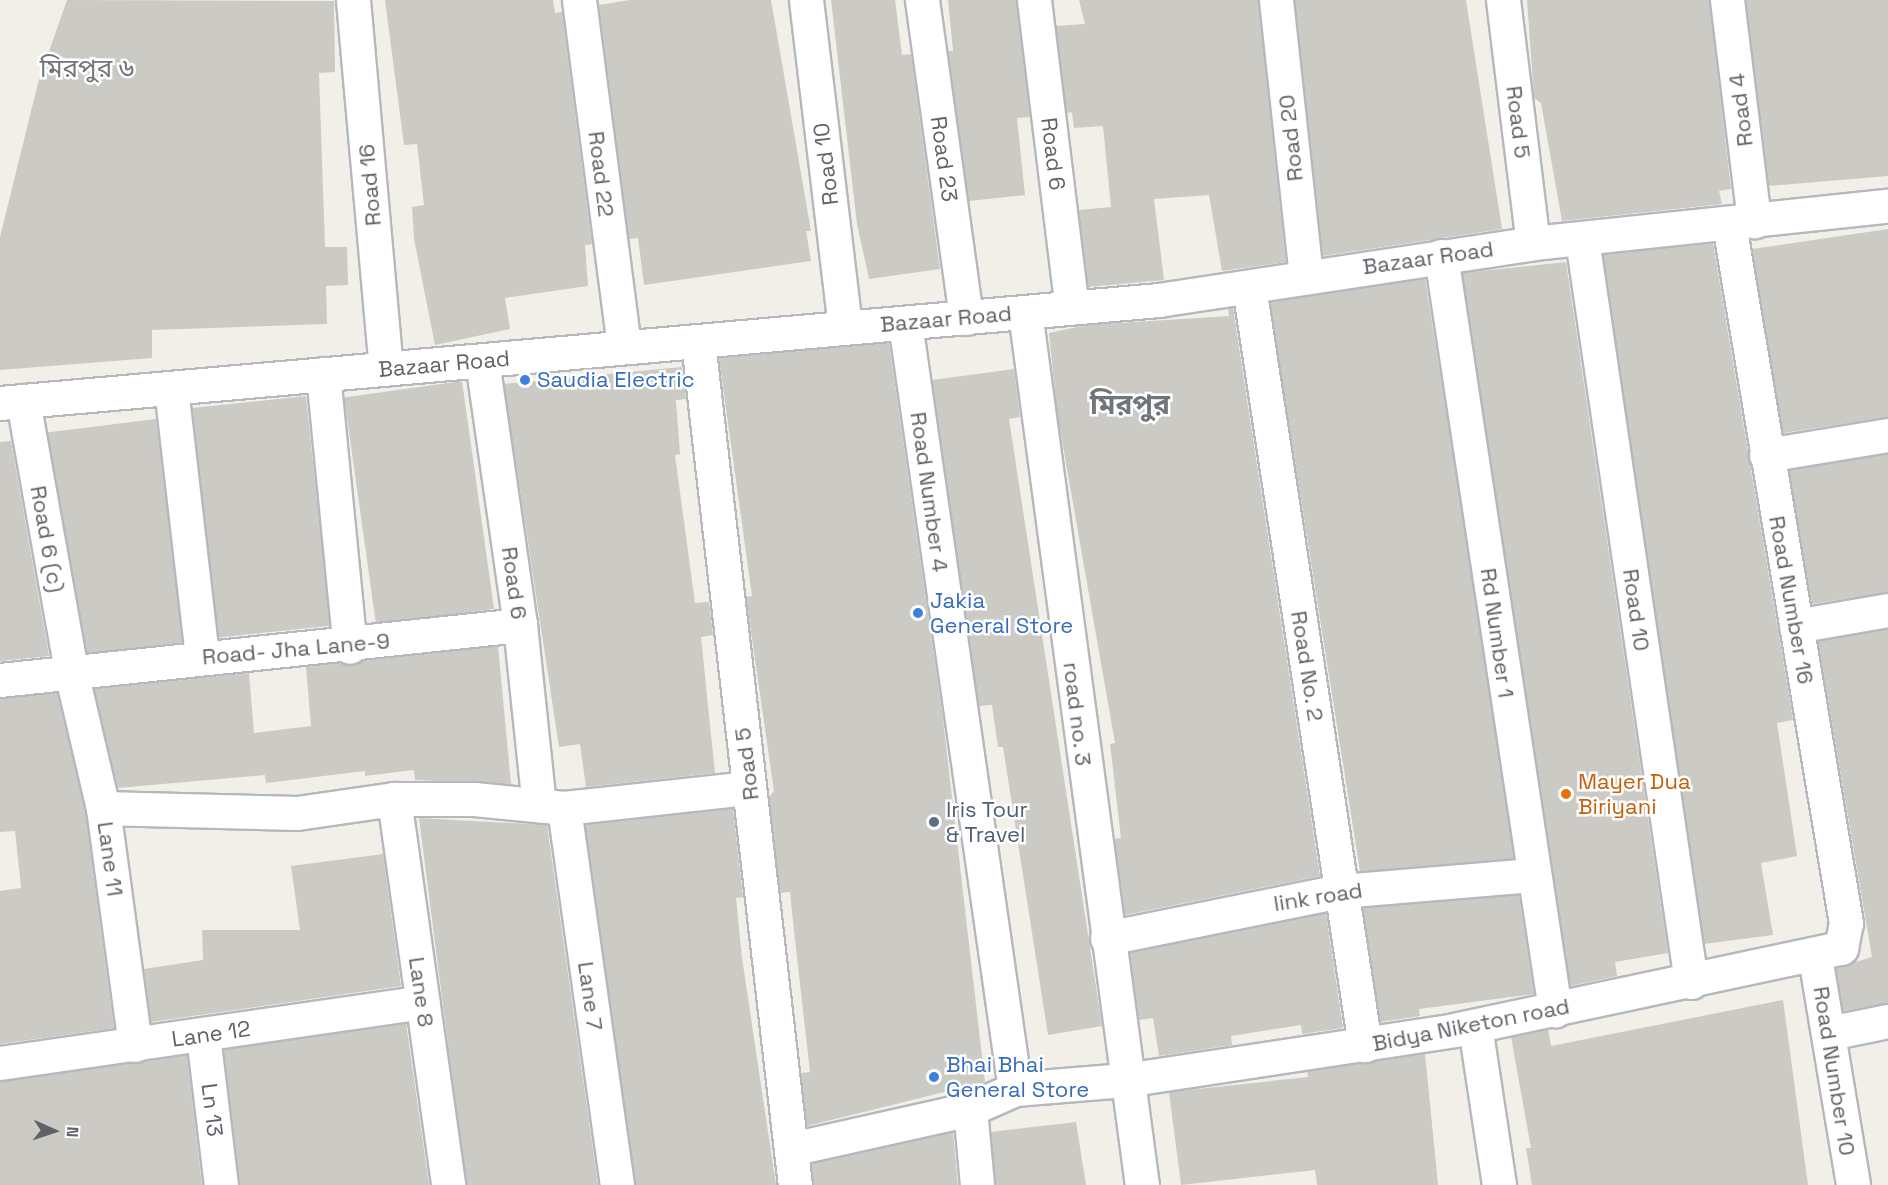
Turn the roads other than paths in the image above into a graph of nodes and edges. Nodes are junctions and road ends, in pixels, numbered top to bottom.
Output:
1 (353, 0) edge
2 (579, 0) edge
3 (806, 0) edge
4 (922, 0) edge
5 (1034, 0) edge
6 (1276, 0) edge
7 (1503, 0) edge
8 (1727, 0) edge
9 (1888, 206) edge
10 (1742, 222) junction
11 (1582, 239) junction
12 (1533, 243) junction
13 (1441, 256) junction
14 (1306, 276) junction
15 (1249, 287) junction
16 (1072, 308) junction
17 (1024, 312) junction
18 (966, 318) junction
19 (905, 323) junction
20 (845, 328) junction
21 (698, 342) junction
22 (624, 347) junction
23 (483, 361) junction
24 (386, 369) junction
25 (323, 374) junction
26 (171, 388) junction
27 (11, 402) edge
28 (1888, 435) edge
29 (1766, 455) junction
30 (1888, 610) edge
31 (520, 625) junction
32 (1796, 626) junction
33 (350, 647) junction
34 (202, 655) junction
35 (72, 676) junction
36 (0, 680) edge
37 (749, 788) junction
38 (394, 799) junction
39 (551, 807) junction
40 (103, 808) junction
41 (1533, 875) junction
42 (1341, 891) junction
43 (1107, 938) junction
44 (1815, 957) junction
45 (1691, 982) junction
46 (423, 1002) junction
47 (1555, 1010) junction
48 (1888, 1021) edge
49 (1475, 1026) junction
50 (1829, 1033) junction
51 (202, 1035) junction
52 (135, 1045) junction
53 (1365, 1045) junction
54 (0, 1063) edge
55 (1125, 1080) junction
56 (1015, 1089) junction
57 (970, 1109) junction
58 (791, 1149) junction
59 (221, 1185) edge
60 (448, 1185) edge
61 (617, 1185) edge
62 (795, 1185) edge
63 (977, 1185) edge
64 (1142, 1185) edge
65 (1499, 1185) edge
66 (1853, 1185) edge

1 - 24 street, Road 16
2 - 22 street, Road 22
3 - 20 street, Road 10
4 - 18 street, Road 23
5 - 16 street, Road 6
6 - 14 street, Road 20
7 - 12 street, Road 5
8 - 10 street, Road 4
9 - 10 street, Bazaar Road
10 - 11 street, Bazaar Road
10 - 29 street, Road Number 16
11 - 12 street, Bazaar Road
11 - 45 street, Road 10
12 - 13 street, Bazaar Road
13 - 14 street, Bazaar Road
13 - 41 street, Rd Number 1
14 - 15 street, Bazaar Road
15 - 16 street, Bazaar Road
15 - 42 street, Road No. 2
16 - 17 street, Bazaar Road
17 - 18 street, Bazaar Road
17 - 43 street, road no. 3
18 - 19 street, Bazaar Road
19 - 20 street, Bazaar Road
19 - 56 street, Road Number 4
20 - 21 street, Bazaar Road
21 - 22 street, Bazaar Road
21 - 37 street, Road 5
22 - 23 street, Bazaar Road
23 - 24 street, Bazaar Road
23 - 31 street, Road 6
24 - 25 street, Bazaar Road
25 - 26 street, Bazaar Road
25 - 33 street
26 - 27 street, Bazaar Road
26 - 34 street
27 - 35 street, Road 6 (c)
28 - 29 street
29 - 32 street, Road Number 16
30 - 32 street
31 - 33 street, Road- Jha Lane-9
31 - 39 street, Road 6
32 - 44 street, Road Number 16
33 - 34 street, Road- Jha Lane-9
34 - 35 street, Road- Jha Lane-9
35 - 36 street, Road- Jha Lane-9
35 - 40 street, Lane 11
37 - 39 street
37 - 58 street, Road 5
38 - 39 street
38 - 40 street
38 - 46 street, Lane 8
39 - 61 street, Lane 7
40 - 52 street, Lane 11
41 - 42 street, link road
41 - 47 street, Rd Number 1
42 - 43 street, link road
42 - 53 street, Road No. 2
43 - 55 street, road no. 3
44 - 45 street, Bidya Niketon road
44 - 50 street, Road Number 10
45 - 47 street, Bidya Niketon road
46 - 51 street, Lane 12
46 - 60 street, Lane 8
47 - 49 street, Bidya Niketon road
48 - 50 street
49 - 53 street, Bidya Niketon road
49 - 65 street
50 - 66 street, Road Number 10
51 - 52 street, Lane 12
51 - 59 street, Ln 13
52 - 54 street, Lane 12
53 - 55 street, Bidya Niketon road
55 - 56 street, Bidya Niketon road
55 - 64 street, road no. 3
56 - 57 street, Bidya Niketon road
57 - 58 street, Bidya Niketon road
57 - 63 street
58 - 62 street, Road 5

